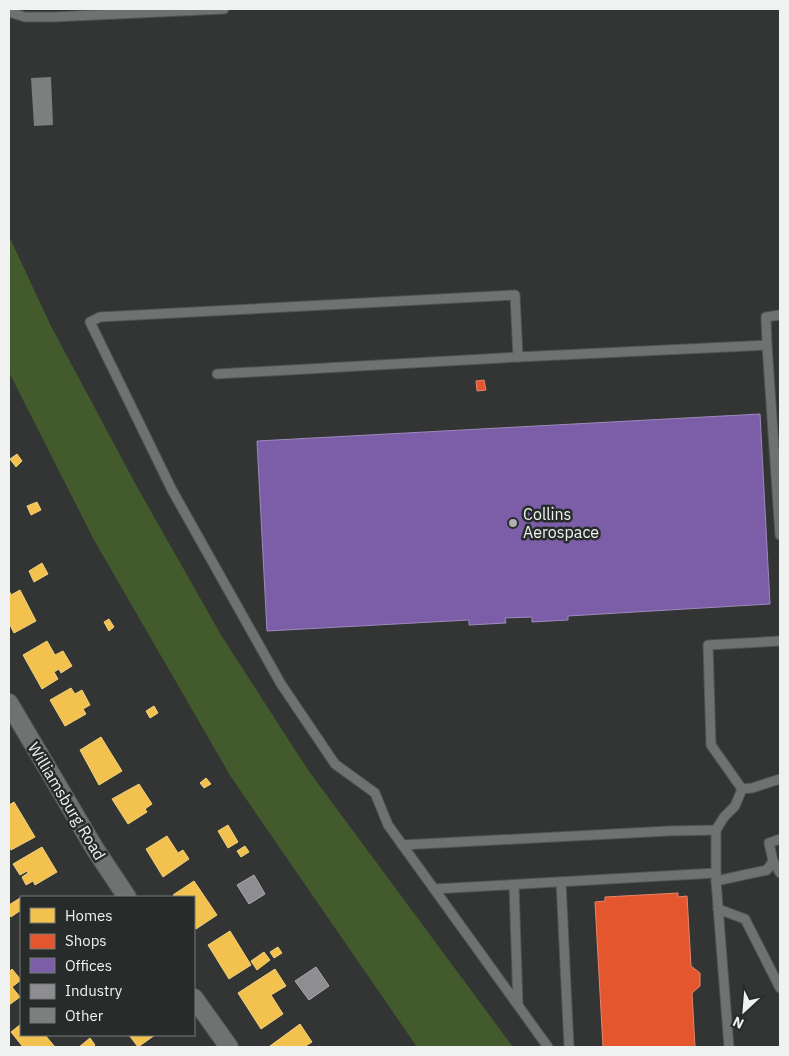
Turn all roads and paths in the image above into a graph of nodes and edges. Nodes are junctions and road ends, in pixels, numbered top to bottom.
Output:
1 (224, 9) edge
2 (9, 12) edge
3 (780, 316) edge
4 (767, 345) junction
5 (518, 357) junction
6 (217, 374) dead end
7 (780, 535) edge
8 (780, 641) edge
9 (9, 703) edge
10 (780, 779) edge
11 (742, 789) junction
12 (716, 830) junction
13 (780, 839) edge
14 (402, 845) junction
15 (774, 861) junction
16 (780, 874) edge
17 (716, 877) junction
18 (561, 882) junction
19 (514, 885) junction
20 (434, 889) junction
21 (126, 896) edge
22 (718, 909) junction
23 (780, 988) edge
24 (195, 999) edge
25 (518, 1005) junction
26 (229, 1047) edge
27 (548, 1047) edge
28 (569, 1047) edge
29 (729, 1047) edge

1 - 2 lane
3 - 4 lane
4 - 5 lane
4 - 7 lane
5 - 6 lane
5 - 14 lane
8 - 11 lane
9 - 21 street, Williamsburg Road
10 - 11 lane
11 - 12 lane
12 - 14 lane
12 - 17 lane
13 - 15 lane
14 - 20 lane
15 - 16 lane
15 - 17 lane
17 - 18 lane
17 - 22 lane
18 - 19 lane
18 - 28 lane
19 - 20 lane
19 - 25 lane
20 - 25 lane
22 - 23 lane
22 - 29 lane
24 - 26 street
25 - 27 lane

